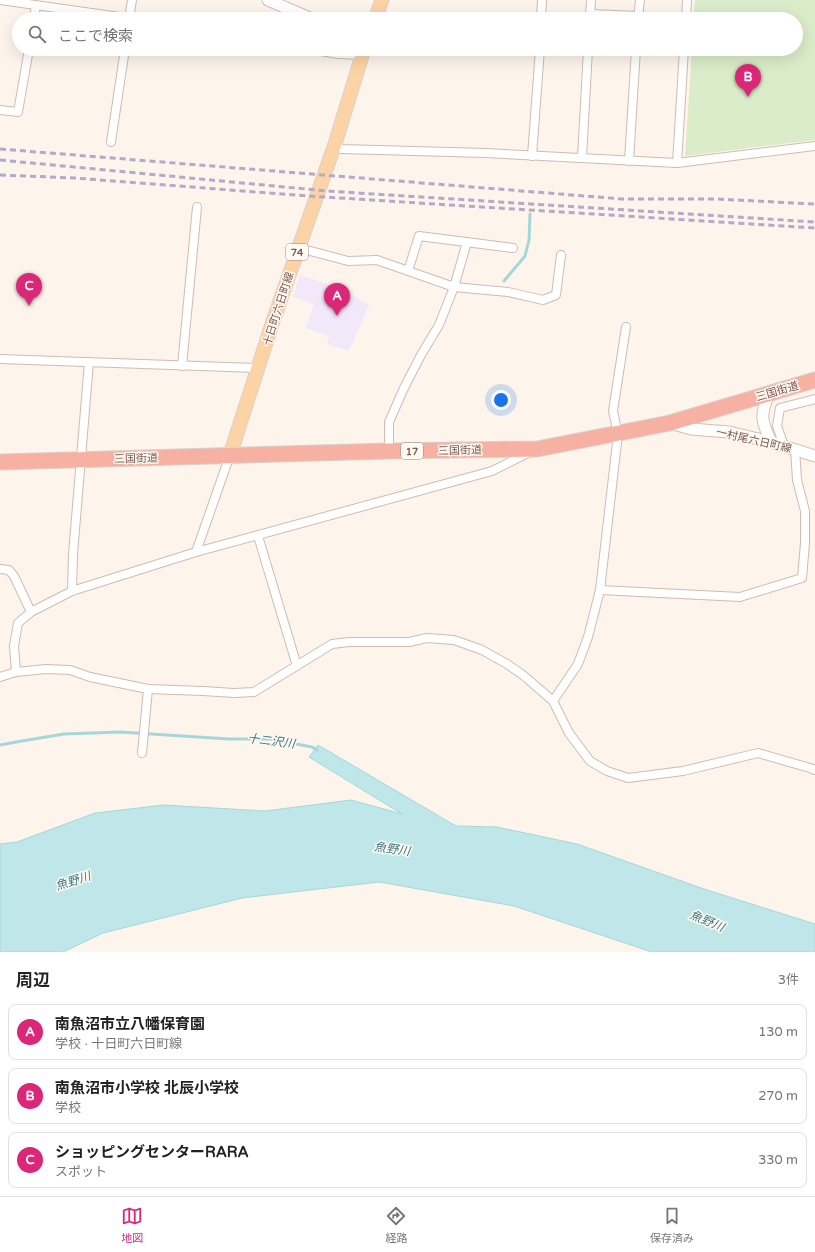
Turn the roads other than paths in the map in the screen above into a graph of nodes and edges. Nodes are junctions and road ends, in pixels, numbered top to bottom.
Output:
1 (0, 0) edge
2 (132, 0) edge
3 (268, 0) edge
4 (382, 0) edge
5 (542, 0) edge
6 (591, 0) edge
7 (640, 0) edge
8 (687, 0) edge
9 (36, 5) junction
10 (35, 12) edge
11 (84, 12) edge
12 (131, 12) edge
13 (296, 12) edge
14 (378, 12) edge
15 (541, 12) edge
16 (590, 12) edge
17 (639, 12) edge
18 (686, 12) edge
19 (28, 56) edge
20 (124, 56) edge
21 (362, 56) edge
22 (539, 56) edge
23 (588, 56) edge
24 (636, 56) edge
25 (684, 56) edge
26 (0, 110) edge
27 (111, 142) dead end
28 (335, 144) junction
29 (815, 146) edge
30 (532, 156) junction
31 (582, 158) junction
32 (629, 161) junction
33 (677, 163) junction
34 (197, 207) dead end
35 (467, 242) junction
36 (299, 248) junction
37 (513, 248) dead end
38 (561, 255) dead end
39 (408, 271) junction
40 (454, 287) junction
41 (626, 327) dead end
42 (0, 359) edge
43 (89, 362) junction
44 (182, 366) junction
45 (259, 368) junction
46 (815, 380) edge
47 (769, 393) junction
48 (815, 399) edge
49 (670, 423) junction
50 (618, 434) junction
51 (771, 442) junction
52 (537, 448) junction
53 (790, 448) junction
54 (389, 451) junction
55 (230, 455) junction
56 (815, 456) edge
57 (80, 459) junction
58 (0, 462) edge
59 (258, 536) junction
60 (196, 552) junction
61 (0, 569) edge
62 (600, 590) junction
63 (72, 591) junction
64 (31, 612) junction
65 (296, 666) junction
66 (16, 672) junction
67 (0, 677) edge
68 (148, 689) junction
69 (553, 701) junction
70 (142, 753) dead end
71 (815, 770) edge

1 - 9 street
2 - 12 street
3 - 13 main road
4 - 14 main road
5 - 15 street
6 - 16 street
7 - 17 street
8 - 18 street
9 - 10 street
9 - 11 street
19 - 26 street
20 - 27 street
21 - 28 main road, 十日町六日町線 / 74
22 - 30 street
23 - 31 street
24 - 32 street
25 - 33 street
28 - 30 street
28 - 36 main road, 十日町六日町線 / 74
29 - 33 street
30 - 31 street
31 - 32 street
32 - 33 street
34 - 44 street
35 - 37 street
35 - 39 street
35 - 40 street
36 - 39 street
36 - 45 main road, 十日町六日町線 / 74
38 - 40 street
39 - 40 street
40 - 54 street
41 - 50 street
42 - 43 street
43 - 44 street
43 - 57 street
44 - 45 street
45 - 55 main road, 十日町六日町線 / 74
46 - 47 highway, 三国街道 / 17
47 - 49 highway, 三国街道 / 17
47 - 51 main road
48 - 53 street
49 - 50 highway, 三国街道 / 17
49 - 51 main road, 一村尾六日町線
50 - 52 highway, 三国街道 / 17
50 - 62 street
51 - 53 main road, 一村尾六日町線
52 - 54 highway, 三国街道 / 17
52 - 59 street
53 - 56 main road, 一村尾六日町線
53 - 62 street
54 - 55 highway, 三国街道 / 17
55 - 57 highway, 三国街道 / 17
55 - 60 street
57 - 58 highway, 三国街道 / 17
57 - 63 street
59 - 60 street
59 - 65 street
60 - 63 street
61 - 64 street
62 - 69 street
63 - 64 street
64 - 66 street
65 - 68 street
65 - 69 street
66 - 67 street
66 - 68 street
68 - 70 street
69 - 71 street

